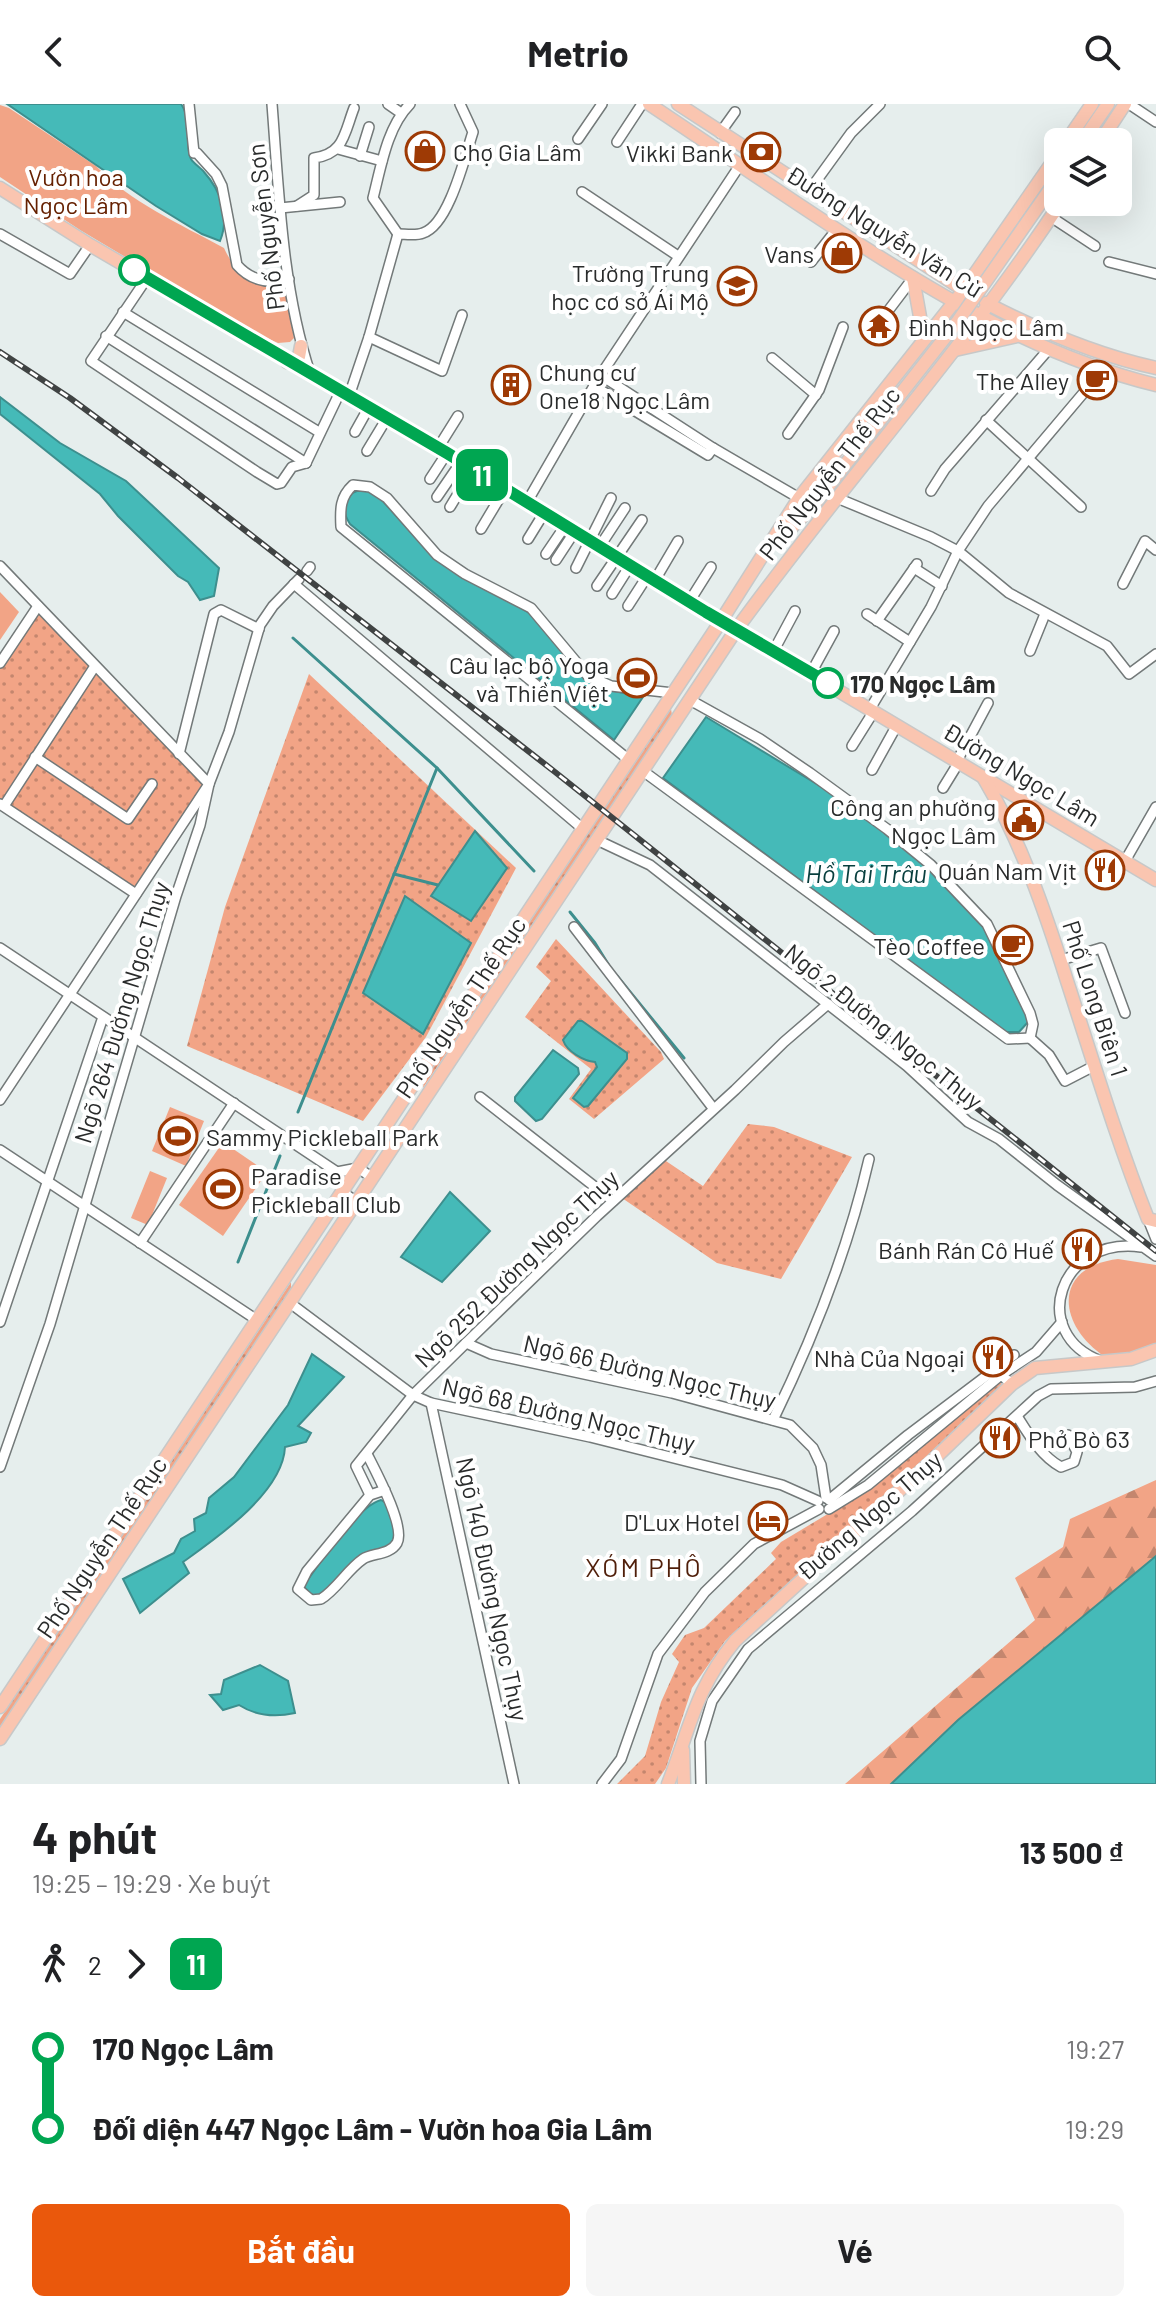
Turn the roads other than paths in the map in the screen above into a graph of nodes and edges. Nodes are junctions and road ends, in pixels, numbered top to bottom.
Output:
1 (189, 104) edge
2 (272, 104) edge
3 (388, 104) edge
4 (410, 104) edge
5 (460, 104) edge
6 (602, 104) edge
7 (642, 104) edge
8 (649, 104) edge
9 (880, 104) edge
10 (1092, 104) edge
11 (1108, 104) edge
12 (1127, 104) edge
13 (680, 105) edge
14 (354, 108) dead end
15 (735, 112) dead end
16 (401, 113) junction
17 (1156, 122) edge
18 (369, 127) dead end
19 (1076, 128) edge
20 (1092, 128) edge
21 (1110, 128) edge
22 (720, 133) junction
23 (578, 139) dead end
24 (617, 142) dead end
25 (338, 149) junction
26 (360, 156) junction
27 (382, 161) junction
28 (740, 165) junction
29 (1044, 174) edge
30 (0, 188) edge
31 (809, 191) junction
32 (582, 192) dead end
33 (1044, 198) edge
34 (340, 202) dead end
35 (297, 206) junction
36 (280, 208) junction
37 (1051, 217) joint
38 (837, 229) junction
39 (0, 234) edge
40 (398, 234) junction
41 (90, 245) junction
42 (1095, 246) dead end
43 (678, 256) junction
44 (811, 262) dead end
45 (1109, 262) dead end
46 (1156, 274) edge
47 (147, 278) junction
48 (913, 278) junction
49 (289, 279) junction
50 (963, 291) junction
51 (953, 303) junction
52 (990, 305) junction
53 (123, 312) junction
54 (462, 315) dead end
55 (980, 318) junction
56 (864, 326) dead end
57 (843, 327) dead end
58 (106, 336) junction
59 (1017, 336) junction
60 (369, 337) junction
61 (924, 339) junction
62 (301, 346) junction
63 (955, 350) junction
64 (1048, 350) junction
65 (772, 358) dead end
66 (287, 362) junction
67 (1156, 368) edge
68 (1102, 371) junction
69 (310, 376) junction
70 (596, 382) junction
71 (1156, 385) edge
72 (344, 394) junction
73 (816, 395) junction
74 (369, 407) junction
75 (458, 416) dead end
76 (387, 418) junction
77 (986, 420) junction
78 (319, 432) junction
79 (355, 432) dead end
80 (788, 434) dead end
81 (367, 451) dead end
82 (442, 451) junction
83 (1029, 459) junction
84 (306, 463) junction
85 (467, 466) junction
86 (430, 479) dead end
87 (505, 489) junction
88 (931, 491) dead end
89 (437, 497) dead end
90 (611, 498) dead end
91 (799, 498) junction
92 (837, 498) junction
93 (527, 502) junction
94 (450, 507) dead end
95 (1081, 507) dead end
96 (625, 508) dead end
97 (811, 508) junction
98 (544, 513) junction
99 (642, 520) dead end
100 (570, 528) junction
101 (481, 529) dead end
102 (528, 539) dead end
103 (678, 541) dead end
104 (595, 543) junction
105 (1156, 550) edge
106 (958, 551) junction
107 (546, 554) dead end
108 (764, 555) junction
109 (617, 556) junction
110 (556, 560) dead end
111 (631, 564) junction
112 (0, 566) edge
113 (711, 567) dead end
114 (782, 567) junction
115 (576, 568) dead end
116 (651, 577) junction
117 (1123, 584) dead end
118 (597, 586) dead end
119 (942, 586) junction
120 (612, 594) dead end
121 (689, 602) junction
122 (38, 606) junction
123 (628, 606) dead end
124 (795, 611) dead end
125 (867, 614) dead end
126 (1045, 614) junction
127 (721, 621) junction
128 (877, 621) junction
129 (259, 629) junction
130 (736, 630) junction
131 (834, 631) dead end
132 (910, 642) junction
133 (1030, 651) dead end
134 (773, 652) junction
135 (1156, 654) edge
136 (0, 663) edge
137 (95, 666) junction
138 (811, 673) junction
139 (673, 693) junction
140 (690, 700) junction
141 (988, 703) dead end
142 (872, 710) junction
143 (897, 725) junction
144 (852, 746) dead end
145 (179, 754) junction
146 (35, 757) junction
147 (629, 760) junction
148 (958, 761) junction
149 (872, 770) dead end
150 (643, 771) junction
151 (982, 776) junction
152 (152, 784) dead end
153 (209, 784) junction
154 (943, 788) dead end
155 (1025, 801) junction
156 (2, 805) edge
157 (1156, 807) edge
158 (1009, 823) junction
159 (583, 829) junction
160 (597, 840) junction
161 (1125, 861) junction
162 (1156, 880) edge
163 (136, 894) junction
164 (574, 927) dead end
165 (0, 948) edge
166 (1061, 960) junction
167 (70, 994) junction
168 (828, 1004) junction
169 (1125, 1013) dead end
170 (103, 1017) junction
171 (134, 1037) junction
172 (1030, 1038) junction
173 (1094, 1066) junction
174 (480, 1097) dead end
175 (0, 1100) edge
176 (234, 1103) junction
177 (713, 1108) junction
178 (0, 1150) edge
179 (869, 1159) dead end
180 (358, 1168) junction
181 (337, 1172) junction
182 (373, 1178) junction
183 (46, 1181) junction
184 (342, 1192) junction
185 (613, 1201) junction
186 (357, 1202) junction
187 (84, 1206) junction
188 (1152, 1220) edge
189 (1156, 1239) edge
190 (140, 1243) junction
191 (1144, 1248) junction
192 (1156, 1256) edge
193 (290, 1303) junction
194 (2, 1307) edge
195 (257, 1320) junction
196 (0, 1322) edge
197 (1062, 1322) junction
198 (466, 1343) junction
199 (1156, 1350) edge
200 (1036, 1352) junction
201 (1014, 1355) dead end
202 (1107, 1363) junction
203 (1035, 1368) junction
204 (1001, 1375) junction
205 (1156, 1381) edge
206 (1012, 1384) junction
207 (413, 1395) junction
208 (431, 1403) junction
209 (1017, 1416) junction
210 (773, 1420) junction
211 (0, 1427) edge
212 (11, 1432) junction
213 (1068, 1435) dead end
214 (367, 1454) junction
215 (0, 1467) edge
216 (385, 1490) junction
217 (370, 1495) junction
218 (824, 1503) junction
219 (0, 1707) edge
220 (0, 1739) edge
221 (682, 1742) junction
222 (514, 1784) edge
223 (602, 1784) edge
224 (659, 1784) edge
225 (668, 1784) edge
226 (684, 1784) edge
227 (701, 1784) edge

1 - 49 street
2 - 36 street, Phố Nguyễn Sơn
3 - 16 street
4 - 16 street
5 - 40 street
6 - 23 street
7 - 24 street
8 - 28 main road, Đường Nguyễn Văn Cừ
9 - 31 street
10 - 19 main road
11 - 20 main road
12 - 17 street
12 - 21 main road
13 - 22 main road, Đường Nguyễn Văn Cừ
14 - 25 street
15 - 22 street
16 - 27 street
18 - 26 street
22 - 31 main road, Đường Nguyễn Văn Cừ
25 - 26 street
25 - 35 street
26 - 27 street
27 - 40 street
28 - 38 main road, Đường Nguyễn Văn Cừ
28 - 43 street
29 - 50 main road, Phố Nguyễn Thế Rục
30 - 41 main road, Đường Ngọc Lâm
31 - 50 main road, Đường Nguyễn Văn Cừ
32 - 43 street
33 - 97 main road, bridge
34 - 35 street
35 - 36 street
36 - 49 street, Phố Nguyễn Sơn
37 - 42 street
37 - 52 main road, Phố Nguyễn Thế Rục
38 - 44 street
38 - 48 main road, Đường Nguyễn Văn Cừ
39 - 41 street
40 - 60 street
41 - 47 main road, Đường Ngọc Lâm
43 - 70 street
45 - 46 street
47 - 53 street
47 - 66 main road, Đường Ngọc Lâm
48 - 51 main road, Đường Nguyễn Văn Cừ
48 - 56 street
48 - 61 main road
49 - 62 street, Phố Nguyễn Sơn
50 - 51 main road, Phố Nguyễn Thế Rục
50 - 52 main road, Đường Nguyễn Văn Cừ
51 - 55 main road, Đường Nguyễn Văn Cừ
51 - 61 main road, Phố Nguyễn Thế Rục
52 - 55 main road, Phố Nguyễn Thế Rục
52 - 67 main road, Đường Nguyễn Văn Cừ
53 - 58 street
53 - 78 street
54 - 60 street
55 - 59 main road, Đường Nguyễn Văn Cừ
55 - 63 main road, Phố Nguyễn Thế Rục
57 - 73 street
58 - 84 street
58 - 84 street
59 - 63 main road
59 - 64 main road, Đường Nguyễn Văn Cừ
60 - 72 street
61 - 91 main road, Phố Nguyễn Thế Rục
62 - 66 main road
62 - 69 street, Phố Nguyễn Sơn
63 - 92 main road, Phố Nguyễn Thế Rục
64 - 68 main road, Đường Nguyễn Văn Cừ
64 - 77 street
65 - 73 street
66 - 69 main road, Đường Ngọc Lâm
68 - 71 main road, Đường Nguyễn Văn Cừ
68 - 83 street
69 - 72 main road, Đường Ngọc Lâm
70 - 91 street
70 - 93 street
72 - 74 main road, Đường Ngọc Lâm
72 - 78 street
73 - 80 street
74 - 76 main road, Đường Ngọc Lâm
74 - 79 street
75 - 82 street
76 - 81 street
76 - 82 main road, Đường Ngọc Lâm
77 - 83 street
77 - 88 street
78 - 84 street
82 - 85 main road, Đường Ngọc Lâm
82 - 86 street
83 - 95 street
83 - 106 street
85 - 87 main road, Đường Ngọc Lâm
85 - 89 street
85 - 94 street
87 - 93 main road, Đường Ngọc Lâm
87 - 101 street
90 - 104 street
91 - 108 main road, Phố Nguyễn Thế Rục
92 - 106 street
92 - 114 main road, Phố Nguyễn Thế Rục
93 - 98 main road, Đường Ngọc Lâm
96 - 104 street
97 - 108 main road
97 - 114 main road
98 - 100 main road, Đường Ngọc Lâm
98 - 102 street
99 - 109 street
100 - 104 main road, Đường Ngọc Lâm
100 - 107 street
100 - 110 street
103 - 116 street
104 - 109 main road, Đường Ngọc Lâm
104 - 115 street
105 - 117 street
106 - 119 street
106 - 126 street
108 - 127 main road, Phố Nguyễn Thế Rục
109 - 111 main road, Đường Ngọc Lâm
109 - 118 street
111 - 116 main road, Đường Ngọc Lâm
111 - 120 street
112 - 122 street
113 - 121 street
114 - 130 main road, Phố Nguyễn Thế Rục
116 - 121 main road, Đường Ngọc Lâm
116 - 123 street
119 - 128 street
119 - 132 street
121 - 127 main road, Đường Ngọc Lâm
122 - 136 street
122 - 137 street
124 - 134 street
125 - 128 street
126 - 133 street
126 - 135 street
127 - 130 main road, Đường Ngọc Lâm
127 - 139 main road, Phố Nguyễn Thế Rục
128 - 132 street
129 - 145 street
129 - 153 street, Ngõ 264 Đường Ngọc Thụy
129 - 159 street, Ngõ 264 Đường Ngọc Thụy
130 - 134 main road, Đường Ngọc Lâm
130 - 140 main road, Phố Nguyễn Thế Rục
131 - 138 street
132 - 142 street
134 - 138 main road, Đường Ngọc Lâm
137 - 145 street
137 - 146 street
138 - 142 main road, Đường Ngọc Lâm
139 - 147 main road, Phố Nguyễn Thế Rục
139 - 147 street
140 - 150 main road, Phố Nguyễn Thế Rục
140 - 172 street
141 - 148 street
142 - 143 main road, Đường Ngọc Lâm
142 - 144 street
143 - 148 main road, Đường Ngọc Lâm
143 - 149 street
145 - 153 street
146 - 152 street
146 - 156 street
147 - 159 main road, Phố Nguyễn Thế Rục
148 - 151 main road, Đường Ngọc Lâm
148 - 154 street
150 - 160 main road, Phố Nguyễn Thế Rục
150 - 172 street
151 - 155 main road, Đường Ngọc Lâm
151 - 158 main road, Phố Long Biên 1
153 - 163 street
153 - 171 street, Ngõ 264 Đường Ngọc Thụy
155 - 158 main road
155 - 161 main road, Đường Ngọc Lâm
156 - 163 street
157 - 161 street
158 - 166 main road, Phố Long Biên 1
159 - 180 main road, Phố Nguyễn Thế Rục
160 - 168 street, Ngõ 2 Đường Ngọc Thụy
160 - 182 main road, Phố Nguyễn Thế Rục
161 - 162 main road, Đường Ngọc Lâm
163 - 167 street
164 - 177 street
165 - 167 street
166 - 169 street
166 - 173 main road, Phố Long Biên 1
167 - 170 street
167 - 175 street
168 - 177 street, Ngõ 252 Đường Ngọc Thụy
168 - 191 street, Ngõ 2 Đường Ngọc Thụy
170 - 171 street
170 - 183 street
171 - 176 street
171 - 187 street, Ngõ 264 Đường Ngọc Thụy
172 - 173 street
173 - 188 main road, Phố Long Biên 1
174 - 185 street
176 - 181 street
176 - 190 street
177 - 185 street, Ngõ 252 Đường Ngọc Thụy
178 - 183 street
179 - 210 street
180 - 181 street
180 - 182 street
180 - 184 main road, Phố Nguyễn Thế Rục
181 - 184 street
182 - 186 main road, Phố Nguyễn Thế Rục
183 - 187 street
183 - 194 street
184 - 186 street
184 - 195 main road, Phố Nguyễn Thế Rục
185 - 198 street, Ngõ 252 Đường Ngọc Thụy
186 - 193 main road, Phố Nguyễn Thế Rục
187 - 190 street
187 - 212 street, Ngõ 264 Đường Ngọc Thụy
188 - 189 street, Phố Long Biên 1
190 - 195 street
191 - 192 street, Ngõ 2 Đường Ngọc Thụy
191 - 197 street
193 - 207 street, Ngõ 68 Đường Ngọc Thụy
193 - 220 main road, Phố Nguyễn Thế Rục
194 - 196 street
195 - 219 main road, Phố Nguyễn Thế Rục
197 - 200 street, Đường Ngọc Thụy
197 - 202 street
198 - 207 street, Ngõ 252 Đường Ngọc Thụy
198 - 210 street, Ngõ 66 Đường Ngọc Thụy
199 - 202 main road
200 - 203 street
200 - 204 street, Đường Ngọc Thụy
201 - 218 street
202 - 203 main road
203 - 206 main road, Đường Ngọc Thụy
204 - 206 street
204 - 218 street, Đường Ngọc Thụy
205 - 209 street, Đường Ngọc Thụy
206 - 221 main road, Đường Ngọc Thụy
207 - 208 street, Ngõ 68 Đường Ngọc Thụy
207 - 214 street, Ngõ 252 Đường Ngọc Thụy
208 - 218 street, Ngõ 68 Đường Ngọc Thụy
208 - 222 street, Ngõ 140 Đường Ngọc Thụy
209 - 213 street
209 - 227 street, Đường Ngọc Thụy
210 - 218 street, Ngõ 66 Đường Ngọc Thụy
211 - 212 street
212 - 215 street, Ngõ 264 Đường Ngọc Thụy
214 - 216 street
214 - 217 street, Ngõ 252 Đường Ngọc Thụy
216 - 217 street
216 - 217 street
218 - 223 street, Đường Ngọc Thụy
221 - 224 main road
221 - 225 main road, Đường Ngọc Thụy
221 - 226 main road, Đường Ngọc Thụy

